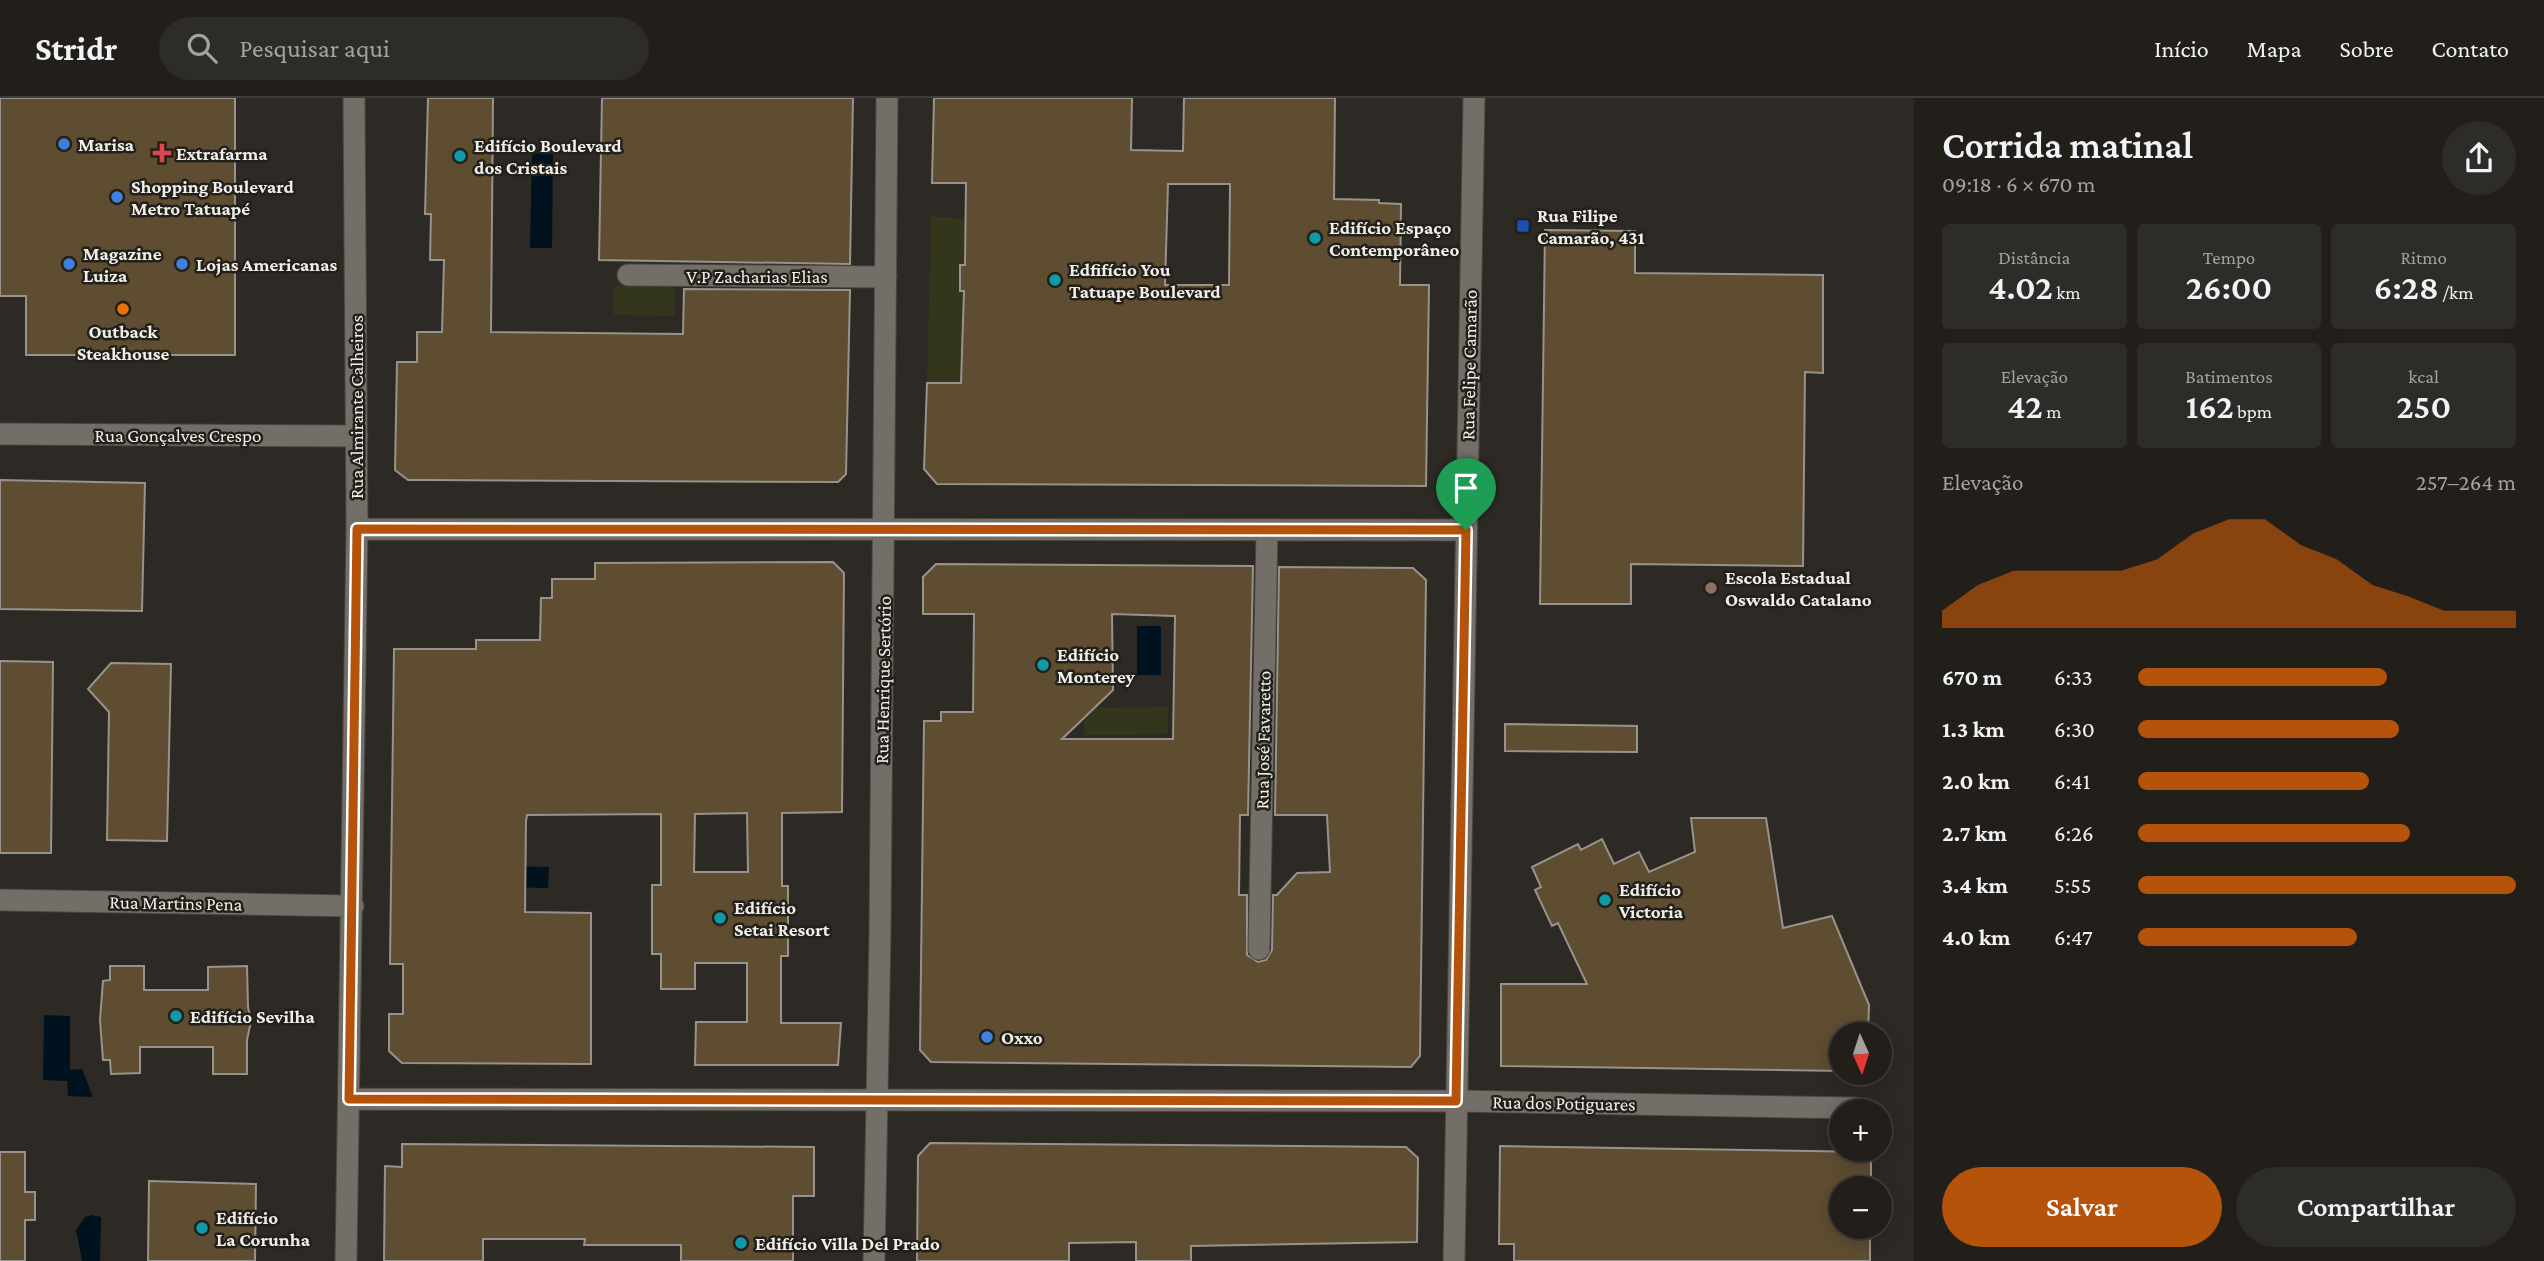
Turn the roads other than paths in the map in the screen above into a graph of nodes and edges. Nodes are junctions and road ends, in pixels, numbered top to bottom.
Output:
1 (354, 98) edge
2 (887, 98) edge
3 (1474, 98) edge
4 (628, 275) dead end
5 (886, 277) junction
6 (0, 434) edge
7 (357, 436) junction
8 (357, 529) junction
9 (884, 530) junction
10 (1267, 530) junction
11 (1466, 530) junction
12 (0, 900) edge
13 (353, 906) junction
14 (1259, 949) dead end
15 (349, 1099) junction
16 (1456, 1101) junction
17 (877, 1102) junction
18 (1829, 1108) edge
19 (346, 1261) edge
20 (874, 1261) edge
21 (1454, 1261) edge

1 - 7 street, Rua Almirante Calheiros
2 - 5 street, Rua Henrique Sertório
3 - 11 street, Rua Felipe Camarão
4 - 5 street, V.P Zacharias Elias
5 - 9 street, Rua Henrique Sertório
6 - 7 street, Rua Gonçalves Crespo
7 - 8 street, Rua Almirante Calheiros
8 - 9 street
8 - 13 street, Rua Almirante Calheiros
9 - 10 street
9 - 17 street, Rua Henrique Sertório
10 - 11 street
10 - 14 street, Rua José Favaretto
11 - 16 street, Rua Felipe Camarão
12 - 13 street, Rua Martins Pena
13 - 15 street, Rua Almirante Calheiros
15 - 17 street, Rua dos Potiguares
15 - 19 street, Rua Almirante Calheiros
16 - 17 street, Rua dos Potiguares
16 - 18 street, Rua dos Potiguares
16 - 21 street, Rua Felipe Camarão
17 - 20 street, Rua Henrique Sertório

